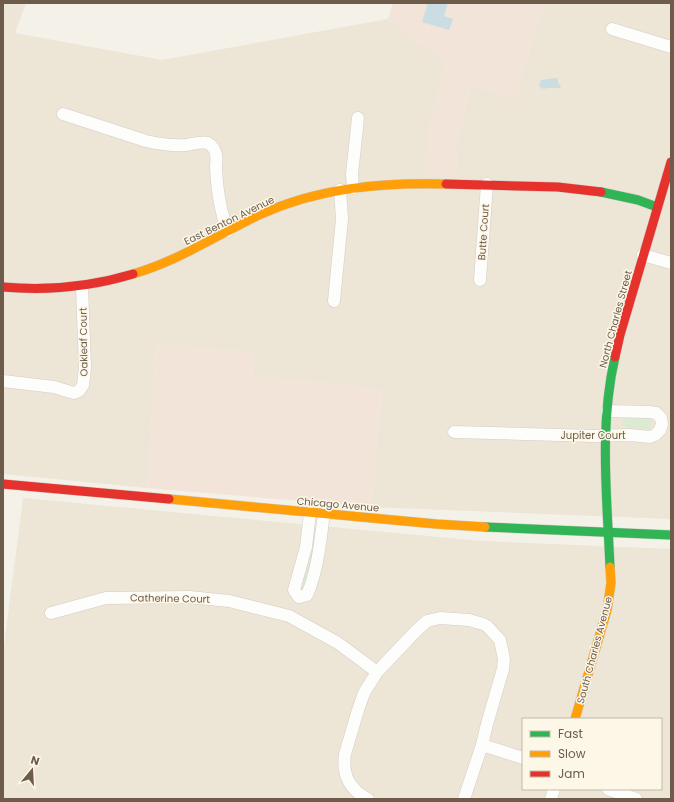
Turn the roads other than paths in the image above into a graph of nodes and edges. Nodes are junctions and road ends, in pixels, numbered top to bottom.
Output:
1 (612, 30) dead end
2 (671, 47) edge
3 (64, 114) dead end
4 (358, 118) dead end
5 (671, 162) edge
6 (487, 184) junction
7 (353, 188) junction
8 (340, 190) junction
9 (658, 207) junction
10 (228, 231) junction
11 (643, 255) junction
12 (671, 263) edge
13 (480, 280) dead end
14 (3, 287) edge
15 (82, 287) junction
16 (334, 301) dead end
17 (3, 381) edge
18 (607, 411) junction
19 (454, 432) dead end
20 (606, 436) junction
21 (3, 484) edge
22 (310, 513) junction
23 (324, 514) junction
24 (609, 533) junction
25 (671, 535) edge
26 (299, 597) junction
27 (51, 613) dead end
28 (289, 616) junction
29 (377, 672) junction
30 (575, 718) edge
31 (482, 745) junction
32 (522, 758) edge
33 (611, 790) edge
34 (368, 799) edge
35 (464, 799) edge
36 (636, 799) edge

1 - 2 street
3 - 10 street
4 - 7 street
5 - 9 street, North Charles Street
6 - 7 street, East Benton Avenue
6 - 9 street, East Benton Avenue
6 - 13 street, Butte Court
7 - 8 street, East Benton Avenue
8 - 10 street, East Benton Avenue
8 - 16 street
9 - 11 street, North Charles Street
10 - 15 street, East Benton Avenue
11 - 12 street
11 - 18 street, North Charles Street
14 - 15 street, East Benton Avenue
15 - 17 street, Oakleaf Court
18 - 20 street, North Charles Street
18 - 20 street, Jupiter Court
19 - 20 street, Jupiter Court
20 - 24 street, North Charles Street
21 - 22 street, Chicago Avenue
22 - 23 street, Chicago Avenue
22 - 26 street
23 - 24 street, Chicago Avenue
23 - 26 street
24 - 25 street, Chicago Avenue
24 - 30 street, South Charles Avenue
26 - 28 street
27 - 28 street, Catherine Court
28 - 29 street, Catherine Court
29 - 31 street
29 - 34 street
31 - 32 street
31 - 35 street
33 - 36 street

